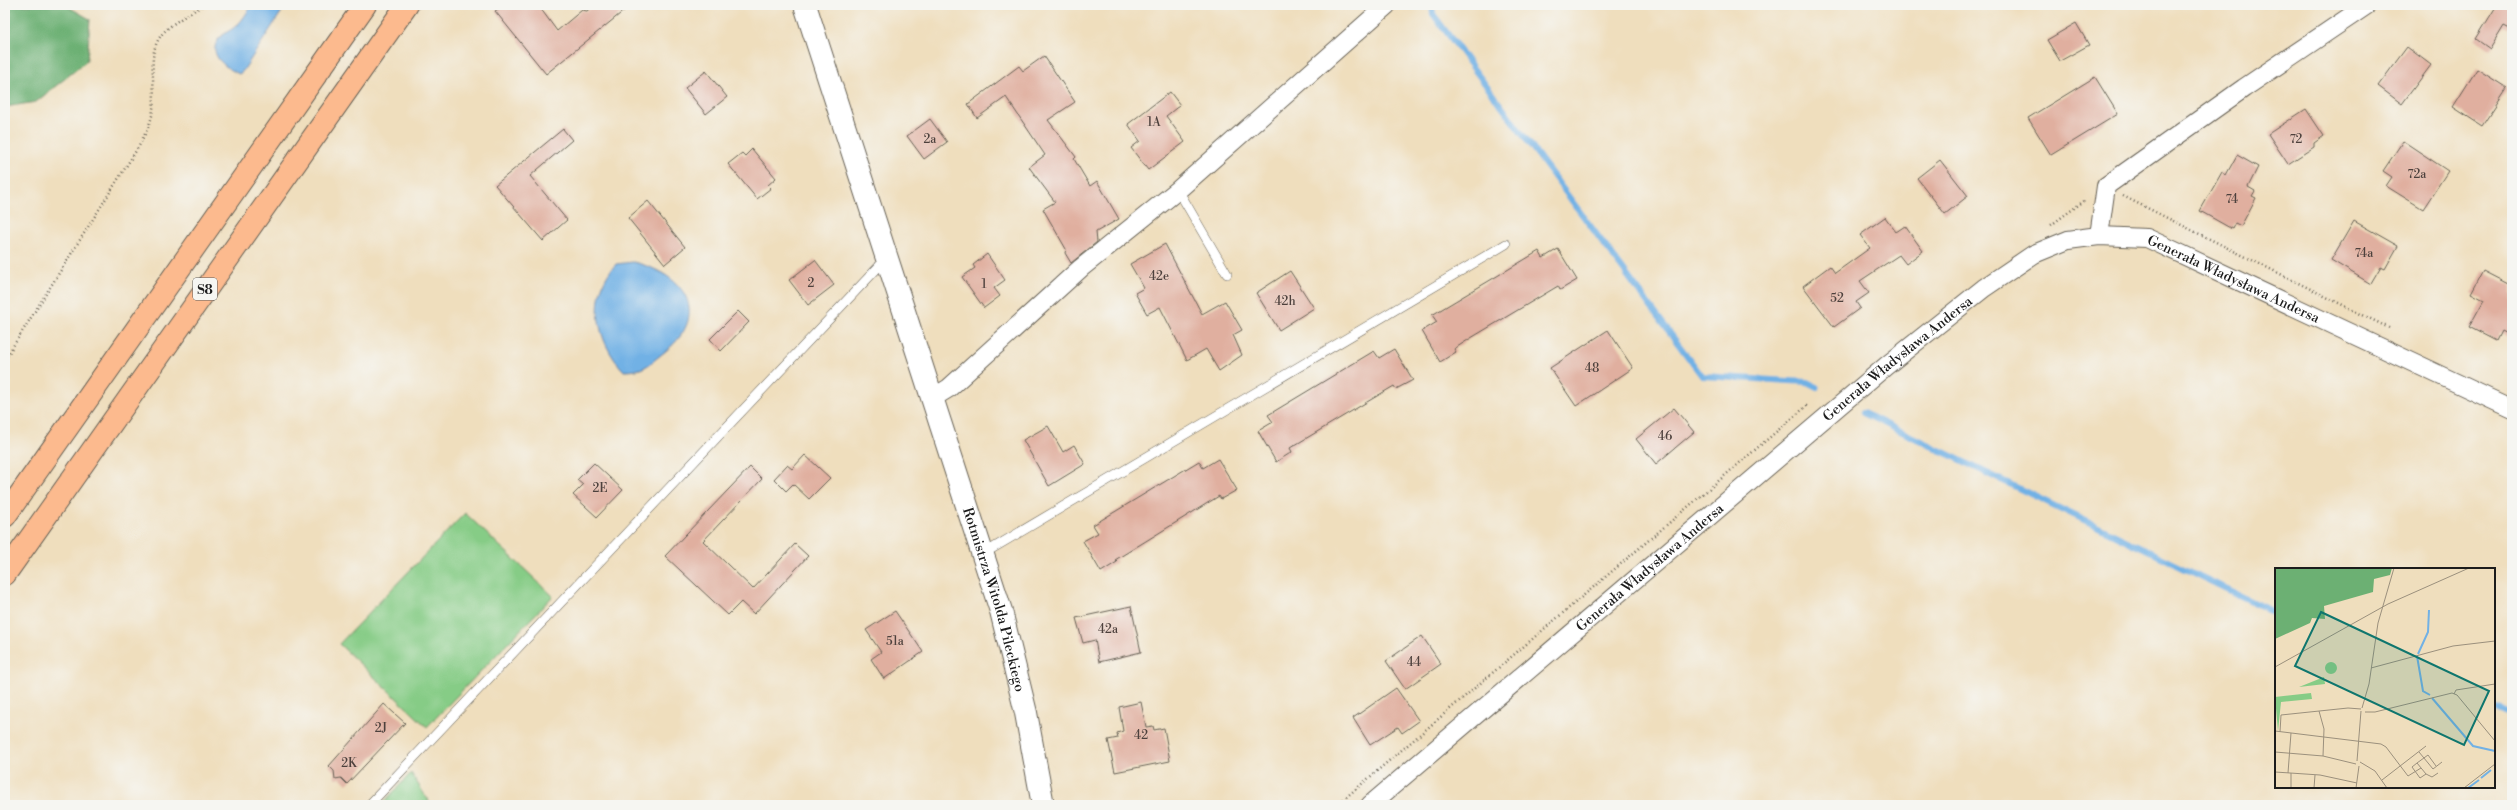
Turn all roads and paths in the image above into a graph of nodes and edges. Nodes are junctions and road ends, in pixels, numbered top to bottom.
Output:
1 (203, 5) edge
2 (365, 5) edge
3 (407, 5) edge
4 (805, 5) edge
5 (1387, 5) edge
6 (2367, 5) edge
7 (2106, 186) junction
8 (1178, 190) junction
9 (2044, 229) dead end
10 (2099, 236) junction
11 (1506, 244) dead end
12 (887, 258) junction
13 (1227, 274) dead end
14 (2392, 330) dead end
15 (5, 358) edge
16 (931, 398) junction
17 (1813, 400) dead end
18 (2512, 409) edge
19 (5, 516) edge
20 (983, 554) junction
21 (5, 574) edge
22 (369, 805) edge
23 (1043, 805) edge
24 (1336, 805) edge
25 (1370, 805) edge

1 - 15 path
2 - 19 highway, S8
3 - 21 highway, S8
4 - 12 street, Rotmistrza Witolda Pileckiego
5 - 8 street
6 - 7 street
7 - 9 path
7 - 10 street
7 - 14 path
8 - 13 lane
8 - 16 street
10 - 18 street, Generała Władysława Andersa
10 - 25 street, Generała Władysława Andersa
11 - 20 lane
12 - 16 street, Rotmistrza Witolda Pileckiego
12 - 22 lane
16 - 20 street, Rotmistrza Witolda Pileckiego
17 - 24 path
20 - 23 street, Rotmistrza Witolda Pileckiego

